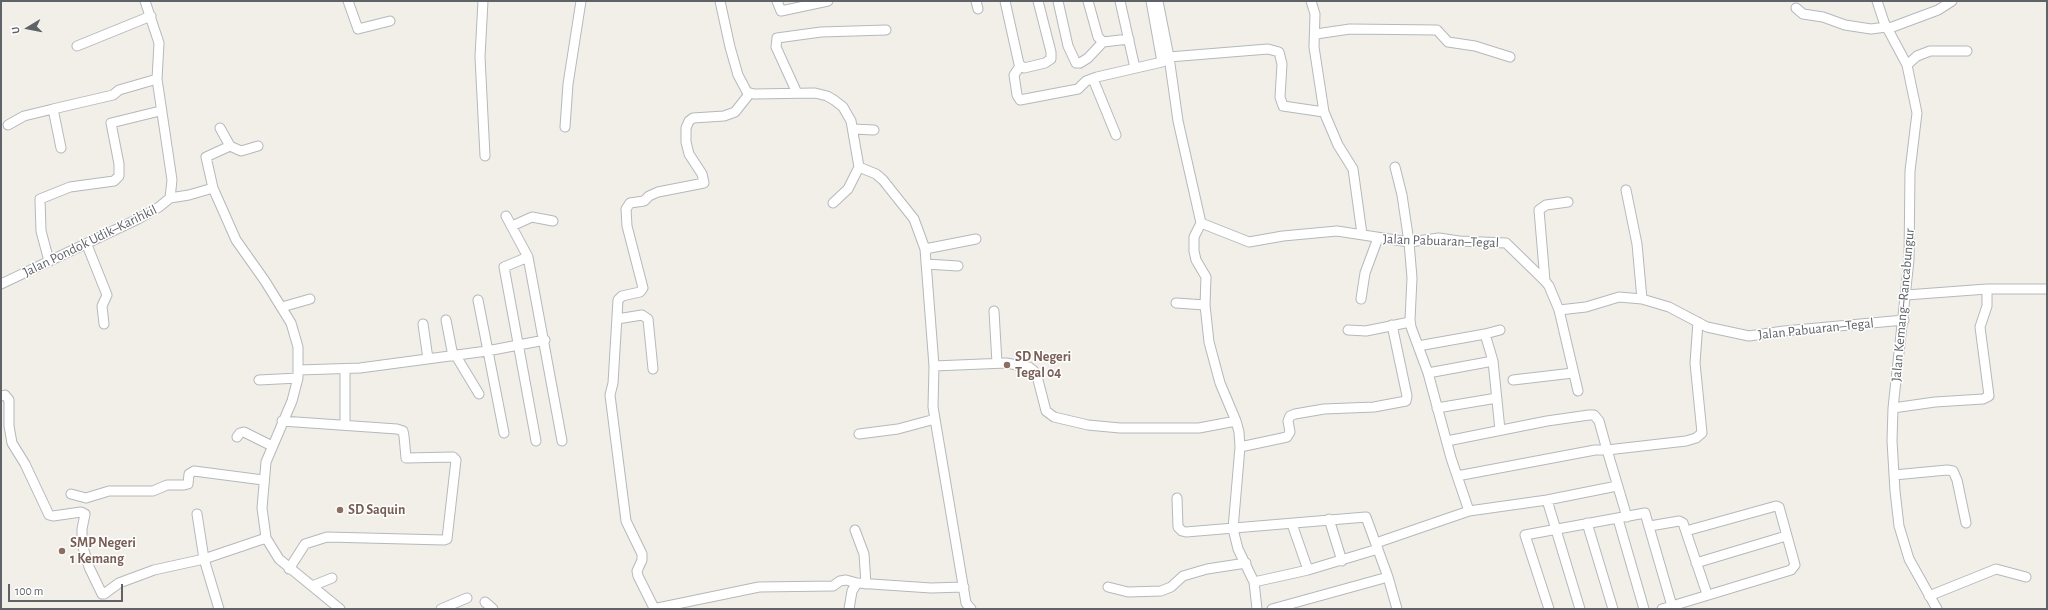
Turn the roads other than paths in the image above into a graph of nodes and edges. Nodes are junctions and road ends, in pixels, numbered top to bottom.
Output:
1 (145, 1) edge
2 (348, 1) edge
3 (483, 1) edge
4 (581, 1) edge
5 (720, 1) edge
6 (778, 1) edge
7 (828, 1) edge
8 (1005, 1) edge
9 (1038, 1) edge
10 (1058, 1) edge
11 (1088, 1) edge
12 (1120, 1) edge
13 (1151, 1) edge
14 (1158, 1) edge
15 (1311, 1) edge
16 (1877, 1) edge
17 (1952, 1) edge
18 (1796, 8) dead end
19 (150, 16) junction
20 (390, 21) dead end
21 (1887, 28) junction
22 (886, 30) dead end
23 (1316, 34) junction
24 (1129, 39) junction
25 (1103, 42) junction
26 (77, 46) dead end
27 (1967, 51) dead end
28 (1169, 57) junction
29 (1510, 57) dead end
30 (1906, 65) junction
31 (1020, 66) junction
32 (1135, 68) junction
33 (157, 79) junction
34 (1093, 79) junction
35 (750, 93) junction
36 (797, 93) junction
37 (53, 109) junction
38 (160, 111) junction
39 (1324, 112) junction
40 (8, 125) dead end
41 (565, 127) dead end
42 (220, 128) dead end
43 (853, 129) junction
44 (874, 130) dead end
45 (1116, 135) dead end
46 (230, 146) junction
47 (258, 146) dead end
48 (61, 148) dead end
49 (485, 156) dead end
50 (859, 167) junction
51 (1395, 167) dead end
52 (213, 188) junction
53 (1626, 190) dead end
54 (170, 198) junction
55 (1568, 202) dead end
56 (833, 204) dead end
57 (506, 216) dead end
58 (553, 221) dead end
59 (1201, 223) junction
60 (512, 226) junction
61 (1362, 234) junction
62 (1378, 238) junction
63 (976, 239) dead end
64 (1409, 242) junction
65 (86, 245) junction
66 (925, 249) junction
67 (528, 257) junction
68 (50, 261) junction
69 (926, 264) junction
70 (958, 266) dead end
71 (1545, 281) junction
72 (1, 284) edge
73 (1987, 289) junction
74 (2047, 289) edge
75 (1906, 295) junction
76 (310, 299) dead end
77 (1362, 299) dead end
78 (1642, 299) junction
79 (478, 300) dead end
80 (1176, 303) dead end
81 (1204, 305) junction
82 (282, 307) junction
83 (1559, 310) junction
84 (994, 311) dead end
85 (617, 319) junction
86 (446, 320) dead end
87 (1904, 320) junction
88 (1410, 322) junction
89 (1698, 322) junction
90 (104, 324) dead end
91 (423, 324) dead end
92 (1392, 325) junction
93 (1348, 330) dead end
94 (1500, 330) dead end
95 (1485, 334) junction
96 (545, 340) junction
97 (518, 346) junction
98 (1418, 346) junction
99 (487, 351) junction
100 (454, 356) junction
101 (428, 359) junction
102 (1493, 361) junction
103 (997, 363) junction
104 (934, 366) junction
105 (344, 369) junction
106 (653, 369) dead end
107 (1573, 373) junction
108 (299, 374) junction
109 (1428, 374) junction
110 (259, 380) dead end
111 (1513, 380) dead end
112 (1578, 391) dead end
113 (480, 394) dead end
114 (1, 396) edge
115 (1497, 398) junction
116 (1437, 408) junction
117 (1894, 408) junction
118 (935, 419) junction
119 (282, 421) junction
120 (1236, 421) junction
121 (345, 424) junction
122 (1500, 430) junction
123 (504, 433) dead end
124 (859, 434) dead end
125 (237, 437) dead end
126 (536, 441) dead end
127 (562, 441) dead end
128 (1447, 441) junction
129 (272, 446) junction
130 (1240, 447) junction
131 (1607, 450) junction
132 (1457, 476) junction
133 (1894, 477) junction
134 (263, 480) junction
135 (1617, 486) junction
136 (71, 494) dead end
137 (1177, 498) dead end
138 (1547, 500) junction
139 (1469, 511) junction
140 (198, 514) dead end
141 (1622, 518) junction
142 (1329, 519) junction
143 (1587, 523) junction
144 (1966, 523) dead end
145 (1292, 524) junction
146 (1650, 526) junction
147 (1233, 529) junction
148 (1554, 529) junction
149 (854, 530) dead end
150 (1686, 531) junction
151 (1786, 536) junction
152 (266, 538) junction
153 (1377, 546) junction
154 (204, 559) junction
155 (1342, 560) junction
156 (1246, 563) junction
157 (1696, 563) junction
158 (289, 568) junction
159 (1308, 570) junction
160 (1388, 577) junction
161 (2026, 577) dead end
162 (332, 578) dead end
163 (1254, 582) junction
164 (861, 583) junction
165 (312, 586) junction
166 (964, 586) junction
167 (1108, 587) dead end
168 (1707, 594) junction
169 (1929, 596) junction
170 (466, 598) dead end
171 (485, 602) dead end
172 (1672, 606) junction
173 (219, 609) edge
174 (340, 609) edge
175 (441, 609) edge
176 (493, 609) edge
177 (654, 609) edge
178 (849, 609) edge
179 (971, 609) edge
180 (1257, 609) edge
181 (1272, 609) edge
182 (1397, 609) edge
183 (1549, 609) edge
184 (1580, 609) edge
185 (1613, 609) edge
186 (1644, 609) edge
187 (1662, 609) edge
188 (1937, 609) edge

1 - 19 street, Jalan Pondok Udik–Karihkil
2 - 20 street
3 - 49 street
4 - 41 street
5 - 35 street
6 - 7 street
8 - 31 street
9 - 31 street
10 - 25 street
11 - 25 street
12 - 24 street
13 - 32 street
14 - 28 street
15 - 23 street
16 - 21 street, Jalan Kemang–Rancabungur
17 - 21 street
18 - 21 street
19 - 26 street
19 - 33 street, Jalan Pondok Udik–Karihkil
21 - 30 street, Jalan Kemang–Rancabungur
22 - 36 street
23 - 29 street
23 - 39 street
24 - 25 street
24 - 32 street
27 - 30 street
28 - 39 street
28 - 59 street
30 - 75 street, Jalan Kemang–Rancabungur
31 - 34 street
32 - 34 street
33 - 37 street
33 - 38 street, Jalan Pondok Udik–Karihkil
34 - 45 street
35 - 36 street
35 - 85 street
36 - 43 street
37 - 40 street
37 - 48 street
38 - 54 street, Jalan Pondok Udik–Karihkil
38 - 68 street
39 - 61 street
42 - 46 street
43 - 44 street
43 - 50 street
46 - 47 street
46 - 52 street
50 - 56 street
50 - 66 street
51 - 64 street
52 - 54 street
52 - 82 street
53 - 78 street
54 - 65 street, Jalan Pondok Udik–Karihkil
55 - 71 street
57 - 60 street
58 - 60 street
59 - 61 street, Jalan Pabuaran–Tegal
59 - 81 street
60 - 67 street
61 - 62 street, Jalan Pabuaran–Tegal
62 - 64 street, Jalan Pabuaran–Tegal
62 - 77 street
63 - 66 street
64 - 71 street, Jalan Pabuaran–Tegal
64 - 88 street
65 - 68 street, Jalan Pondok Udik–Karihkil
65 - 90 street
66 - 69 street
67 - 96 street
67 - 97 street
68 - 72 street, Jalan Pondok Udik–Karihkil
69 - 70 street
69 - 104 street
71 - 83 street, Jalan Pabuaran–Tegal
73 - 74 street
73 - 75 street
73 - 117 street
75 - 87 street, Jalan Kemang–Rancabungur
76 - 82 street
78 - 83 street, Jalan Pabuaran–Tegal
78 - 89 street, Jalan Pabuaran–Tegal
79 - 99 street
80 - 81 street
81 - 120 street
82 - 108 street
83 - 107 street
84 - 103 street
85 - 106 street
85 - 177 street
86 - 100 street
87 - 89 street, Jalan Pabuaran–Tegal
87 - 117 street, Jalan Kemang–Rancabungur
88 - 92 street
88 - 98 street
89 - 131 street
91 - 101 street
92 - 93 street
92 - 130 street
94 - 95 street
95 - 98 street
95 - 102 street
96 - 97 street
96 - 127 street
97 - 99 street
97 - 126 street
98 - 109 street
99 - 100 street
99 - 123 street
100 - 101 street
100 - 113 street
101 - 105 street
102 - 109 street
102 - 115 street
103 - 104 street
103 - 120 street
104 - 118 street
105 - 108 street
105 - 121 street
107 - 111 street
107 - 112 street
108 - 110 street
108 - 119 street
109 - 116 street
114 - 154 street
115 - 116 street
115 - 122 street
116 - 128 street
117 - 133 street, Jalan Kemang–Rancabungur
118 - 124 street
118 - 166 street
119 - 121 street
119 - 129 street
120 - 130 street
121 - 158 street
122 - 128 street
122 - 131 street
125 - 129 street
128 - 132 street
129 - 134 street
130 - 147 street
131 - 132 street
131 - 135 street
132 - 139 street
133 - 144 street
133 - 169 street, Jalan Kemang–Rancabungur
134 - 136 street
134 - 152 street
135 - 138 street
135 - 141 street
137 - 147 street
138 - 139 street
138 - 148 street
139 - 153 street
140 - 154 street
141 - 143 street
141 - 146 street
141 - 186 street
142 - 145 street
142 - 153 street
142 - 155 street
143 - 148 street
143 - 185 street
145 - 147 street
145 - 159 street
146 - 150 street
146 - 172 street
147 - 156 street
148 - 183 street
148 - 184 street
149 - 164 street
150 - 151 street
150 - 157 street
151 - 157 street
151 - 168 street
152 - 154 street
152 - 158 street
153 - 155 street
153 - 160 street
154 - 173 street
155 - 159 street
156 - 163 street
156 - 167 street
157 - 168 street
158 - 165 street
159 - 163 street
160 - 181 street
160 - 182 street
161 - 169 street
162 - 165 street
163 - 180 street
164 - 166 street
164 - 177 street
164 - 178 street
165 - 174 street
166 - 179 street
168 - 172 street
169 - 188 street, Jalan Kemang–Rancabungur
170 - 175 street
171 - 176 street
172 - 187 street

